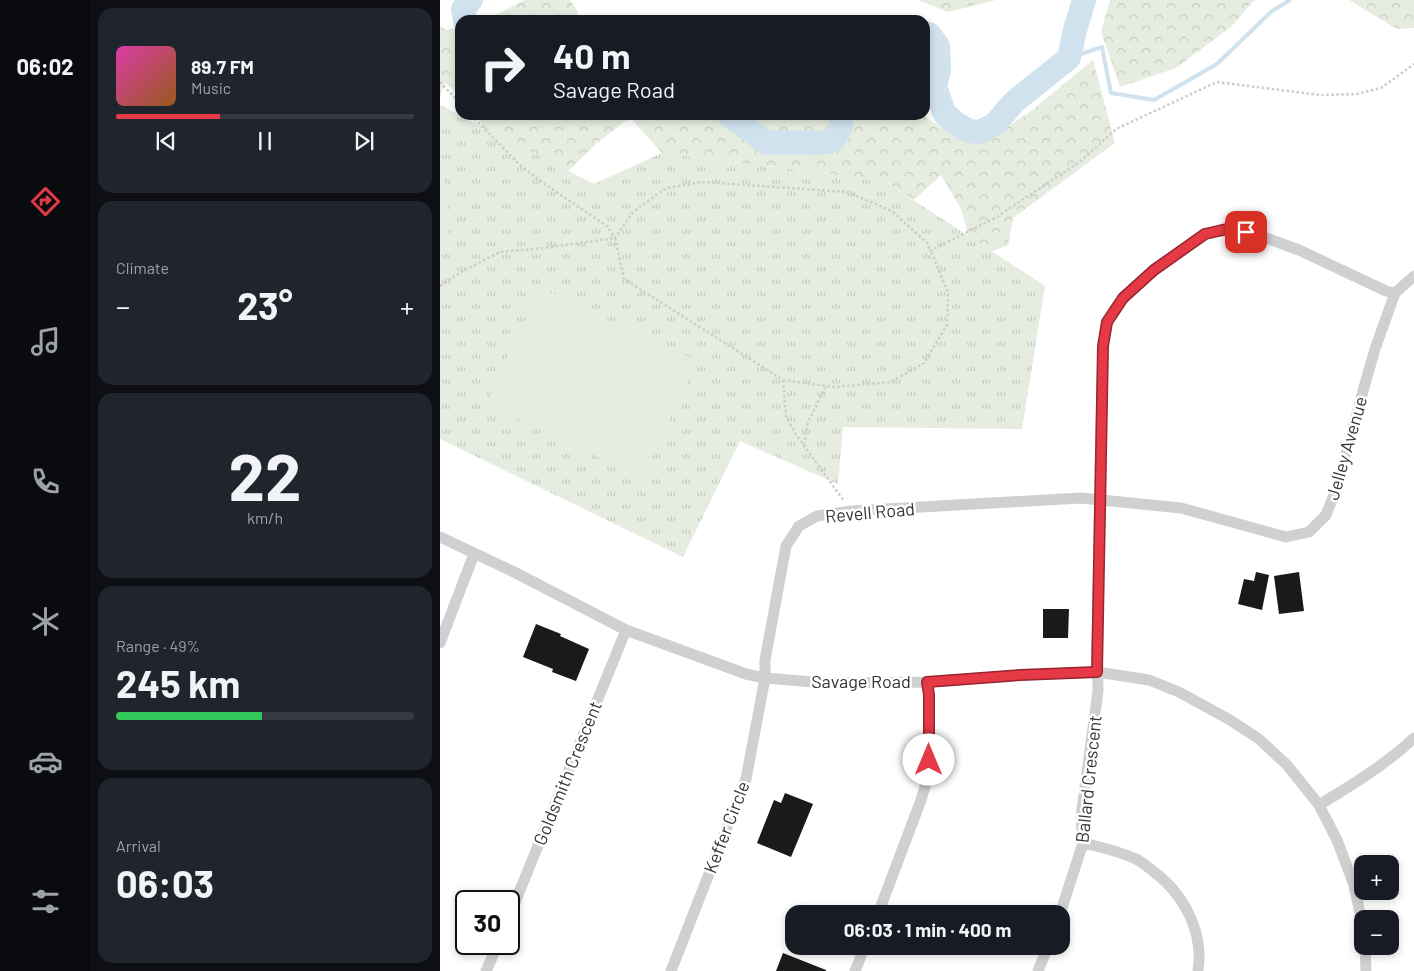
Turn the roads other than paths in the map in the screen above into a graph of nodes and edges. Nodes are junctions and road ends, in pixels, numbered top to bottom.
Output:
1 (1414, 276) edge
2 (1395, 293) junction
3 (1100, 500) junction
4 (440, 537) edge
5 (474, 554) junction
6 (626, 630) junction
7 (440, 643) edge
8 (1097, 672) junction
9 (765, 678) junction
10 (927, 682) junction
11 (1414, 738) edge
12 (1319, 805) junction
13 (1083, 843) junction
14 (520, 890) edge
15 (881, 905) edge
16 (1063, 905) edge
17 (1359, 910) edge
18 (493, 955) edge
19 (861, 955) edge
20 (1044, 955) edge
21 (1365, 955) edge
22 (486, 971) edge
23 (671, 971) edge
24 (855, 971) edge
25 (1038, 971) edge
26 (1198, 971) edge
27 (1366, 971) edge

1 - 2 street, Jelley Avenue
2 - 3 street, Jelley Avenue
2 - 3 street, Ballard Crescent
3 - 8 street, Ballard Crescent
3 - 9 street, Revell Road
4 - 5 street, Savage Road
5 - 6 street, Savage Road
5 - 7 street
6 - 9 street, Savage Road
6 - 14 street, Goldsmith Crescent
8 - 10 street, Savage Road
8 - 12 street, Savage Road
8 - 13 street, Ballard Crescent
9 - 10 street, Savage Road
9 - 23 street, Keffer Circle
10 - 15 street
11 - 12 street
12 - 17 street, Savage Road
13 - 16 street, Ballard Crescent
13 - 26 street
18 - 22 street
19 - 24 street
20 - 25 street
21 - 27 street

